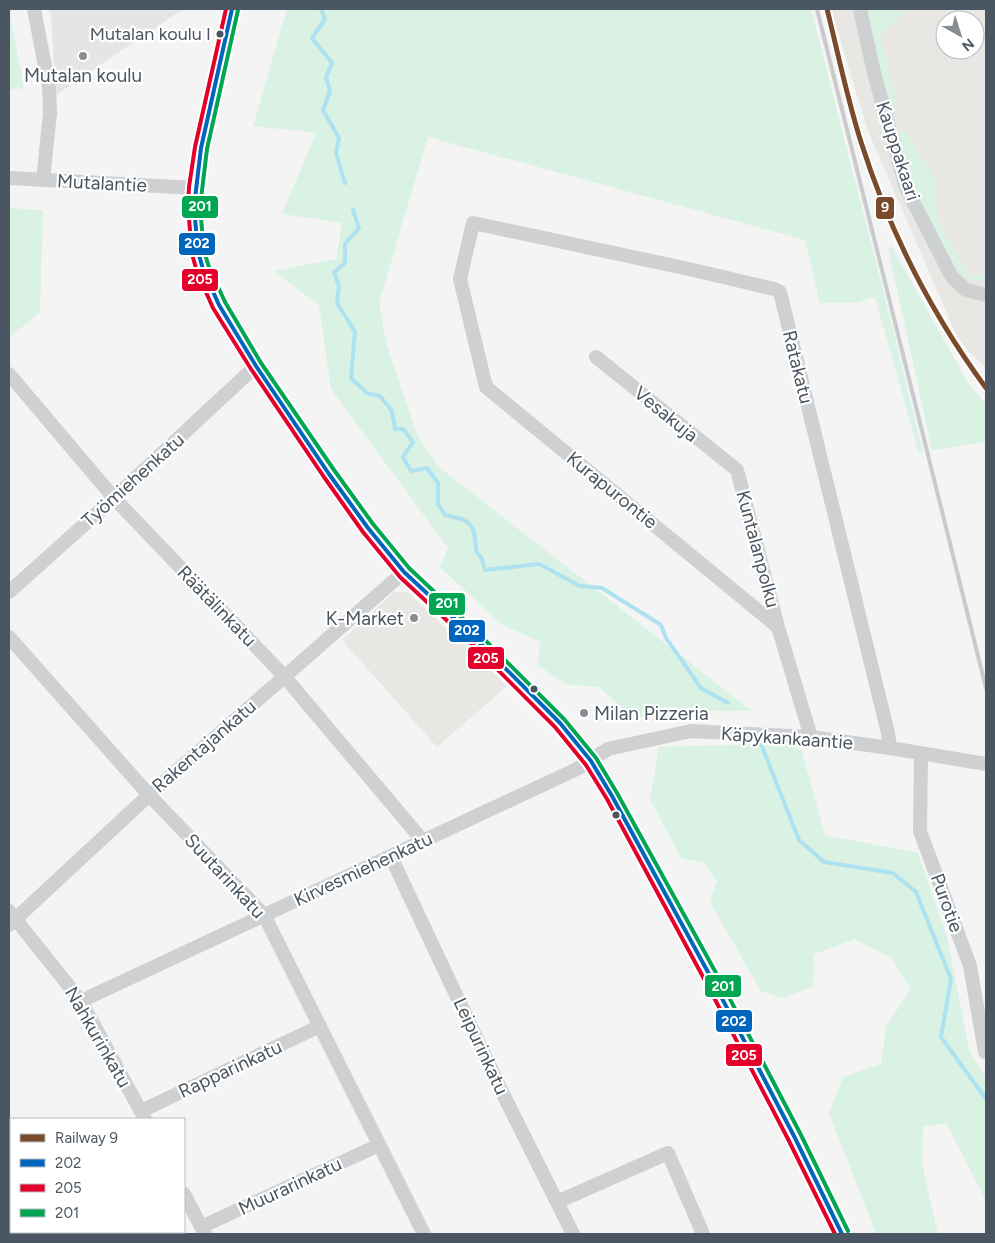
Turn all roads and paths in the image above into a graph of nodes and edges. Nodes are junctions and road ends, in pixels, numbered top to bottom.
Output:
1 (34, 9) edge
2 (232, 9) edge
3 (860, 9) edge
4 (9, 178) edge
5 (43, 180) junction
6 (194, 188) junction
7 (472, 224) joint
8 (986, 295) edge
9 (596, 358) dead end
10 (256, 366) junction
11 (9, 374) edge
12 (737, 470) joint
13 (114, 498) junction
14 (404, 572) junction
15 (9, 592) edge
16 (778, 627) junction
17 (9, 637) edge
18 (284, 676) junction
19 (811, 737) junction
20 (890, 748) junction
21 (920, 754) junction
22 (591, 761) junction
23 (986, 764) edge
24 (149, 795) junction
25 (423, 841) junction
26 (391, 857) junction
27 (264, 915) junction
28 (11, 918) edge
29 (81, 1001) junction
30 (320, 1026) junction
31 (985, 1052) edge
32 (143, 1115) edge
33 (379, 1145) junction
34 (185, 1196) edge
35 (557, 1202) junction
36 (203, 1231) edge
37 (424, 1234) edge
38 (573, 1234) edge
39 (703, 1234) edge
40 (842, 1234) edge

1 - 5 street
2 - 6 street
3 - 8 street, Kauppakaari
4 - 5 street, Mutalantie
5 - 6 street, Mutalantie
6 - 10 street
7 - 16 street, Kurapurontie
7 - 20 street, Ratakatu
9 - 12 street, Vesakuja
10 - 13 street, Työmiehenkatu
10 - 14 street
11 - 13 street, Räätälinkatu
12 - 16 street, Kuntalanpolku
13 - 15 street, Työmiehenkatu
13 - 18 street, Räätälinkatu
14 - 18 street, Rakentajankatu
14 - 22 street
16 - 19 street
17 - 24 street, Suutarinkatu
18 - 24 street, Rakentajankatu
18 - 25 street, Räätälinkatu
19 - 20 street, Käpykankaantie
19 - 22 street, Käpykankaantie
20 - 21 street, Käpykankaantie
21 - 23 street, Käpykankaantie
21 - 31 street, Purotie
22 - 25 street, Kirvesmiehenkatu
22 - 40 street
24 - 27 street, Suutarinkatu
24 - 28 street, Rakentajankatu
25 - 26 street, Kirvesmiehenkatu
26 - 27 street, Kirvesmiehenkatu
26 - 35 street, Leipurinkatu
27 - 29 street, Kirvesmiehenkatu
27 - 30 street, Suutarinkatu
28 - 29 street, Nahkurinkatu
29 - 32 street, Nahkurinkatu
30 - 32 street, Rapparinkatu
30 - 33 street, Suutarinkatu
33 - 36 street, Muurarinkatu
33 - 37 street, Suutarinkatu
34 - 36 street
35 - 38 street, Leipurinkatu
35 - 39 street

